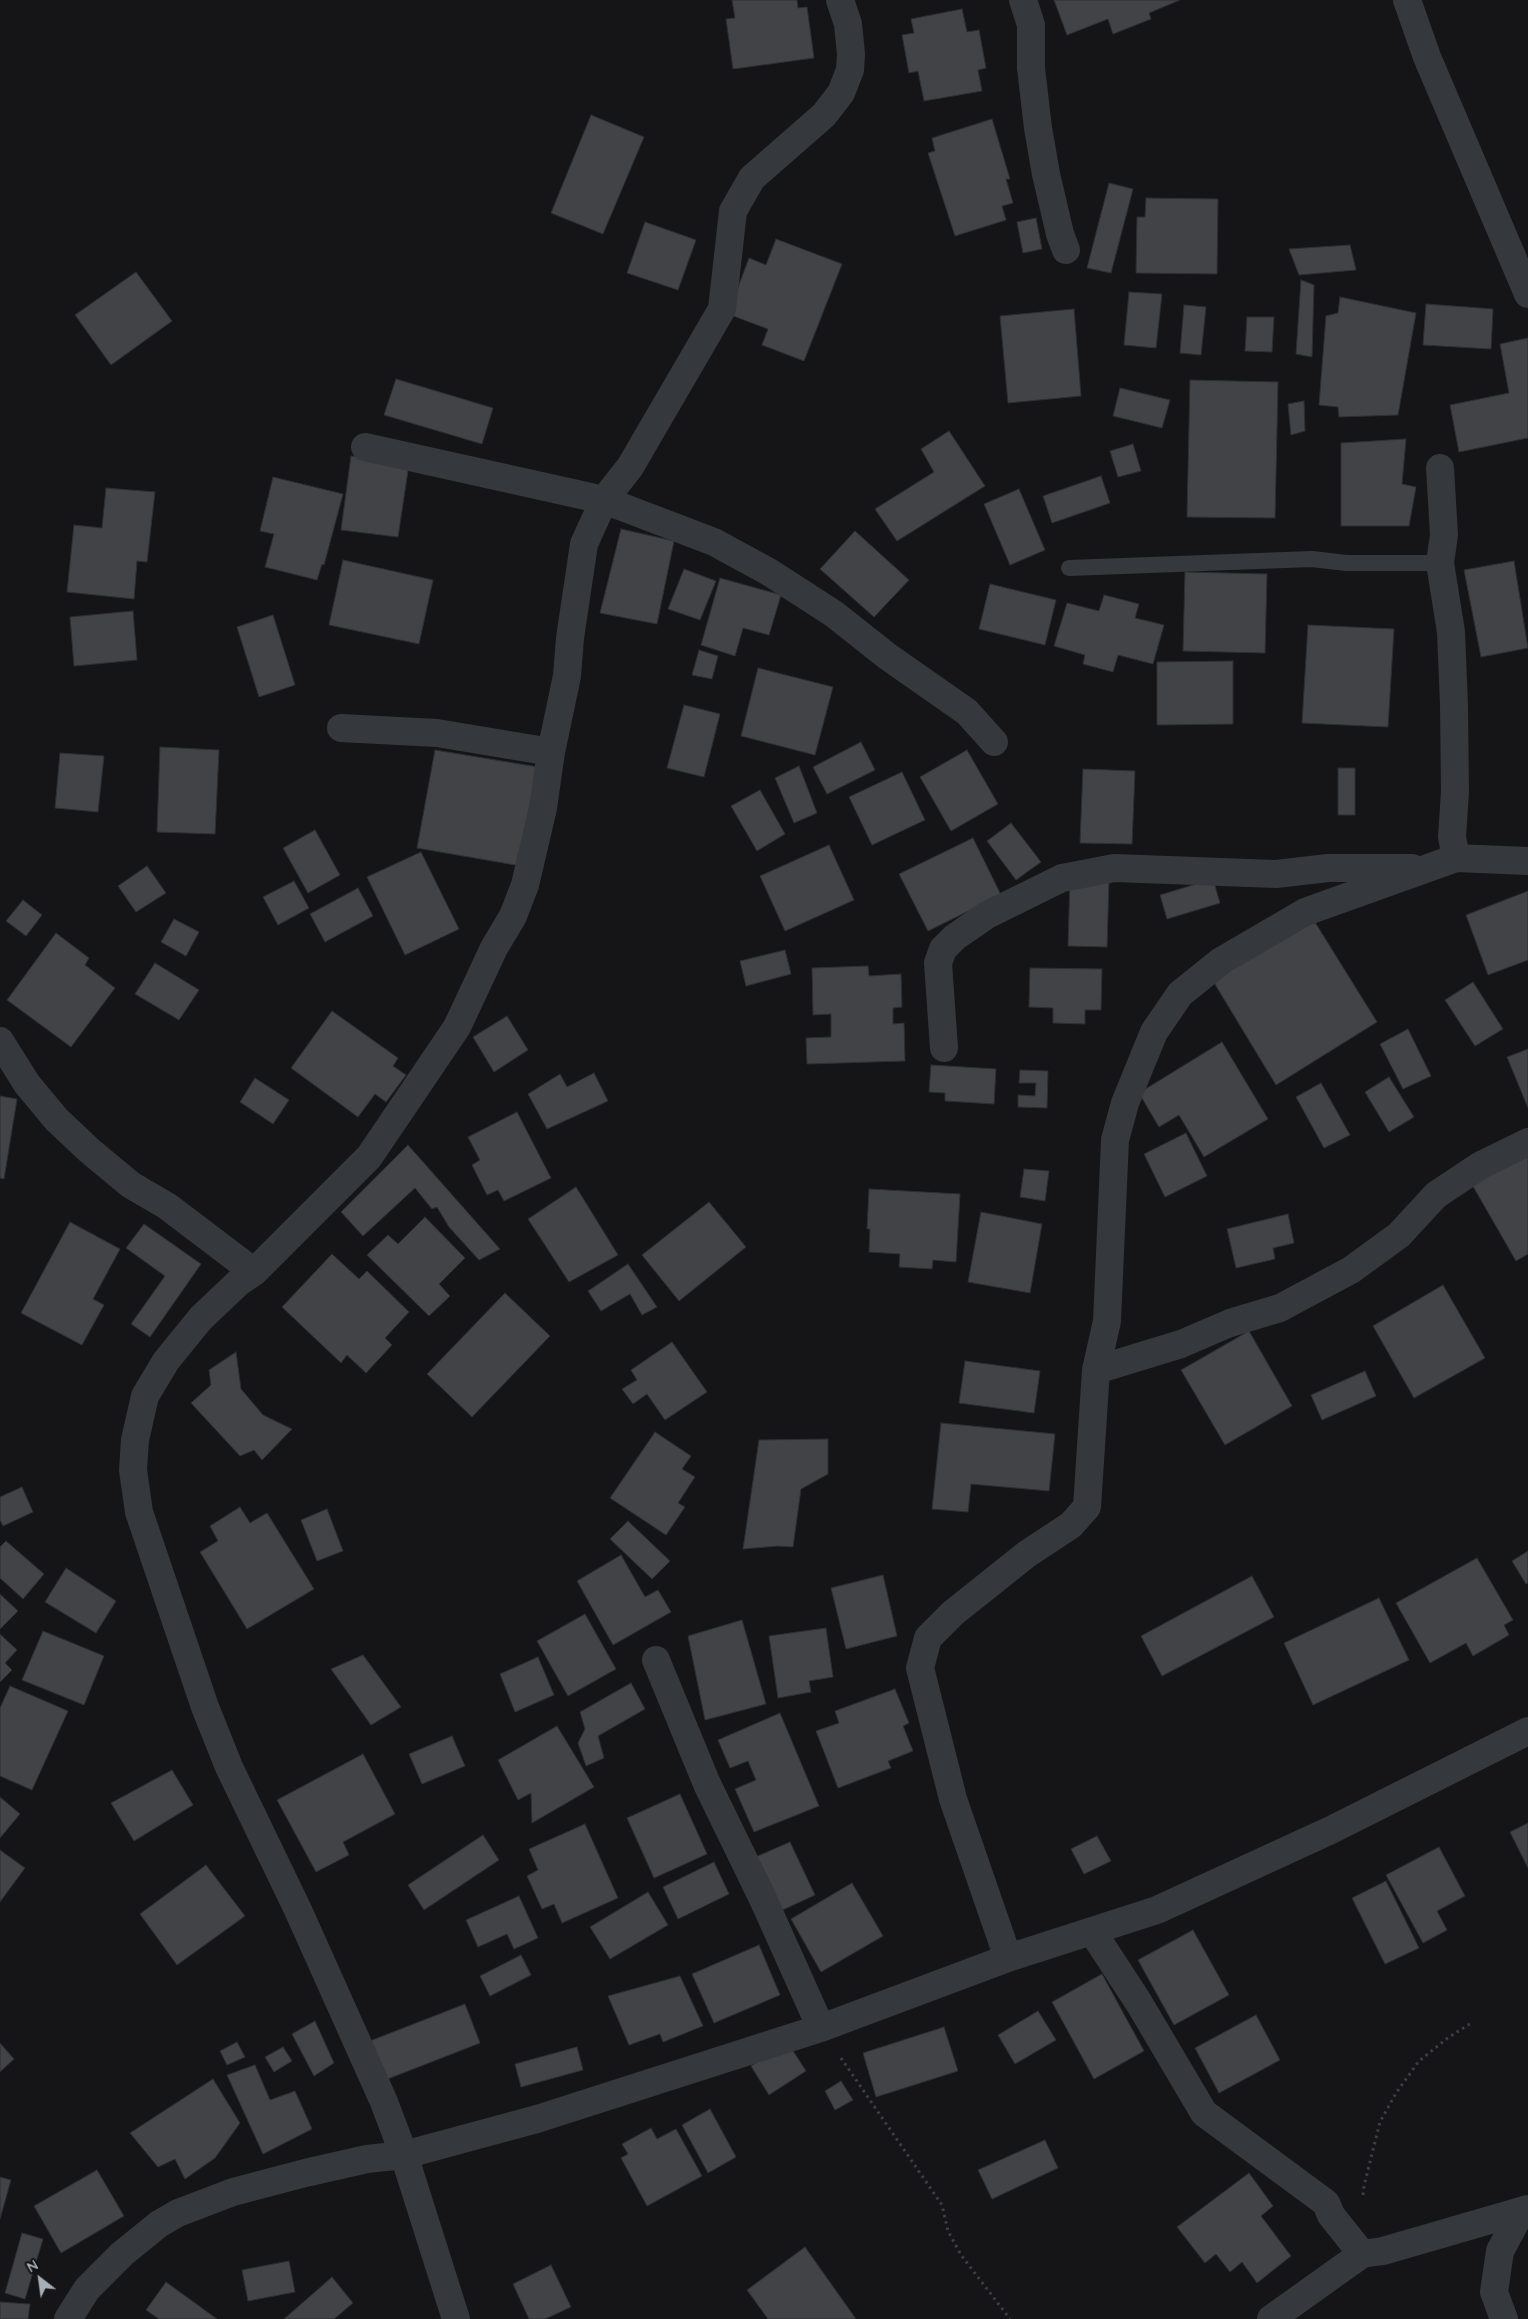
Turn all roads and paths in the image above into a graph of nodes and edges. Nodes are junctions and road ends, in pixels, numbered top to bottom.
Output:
1 (840, 0) edge
2 (1023, 0) edge
3 (1407, 0) edge
4 (1066, 250) dead end
5 (1528, 294) edge
6 (364, 447) dead end
7 (1440, 468) dead end
8 (604, 500) junction
9 (1440, 563) junction
10 (1069, 568) dead end
11 (341, 728) dead end
12 (994, 742) dead end
13 (551, 752) junction
14 (1456, 858) junction
15 (1528, 861) edge
16 (1429, 867) junction
17 (0, 1041) edge
18 (944, 1048) dead end
19 (1528, 1142) edge
20 (254, 1272) junction
21 (1096, 1370) junction
22 (656, 1660) dead end
23 (1528, 1732) edge
24 (1092, 1931) junction
25 (1008, 1958) junction
26 (1473, 2022) dead end
27 (821, 2028) junction
28 (404, 2155) junction
29 (1363, 2196) dead end
30 (1525, 2210) edge
31 (1362, 2254) junction
32 (68, 2319) edge
33 (456, 2319) edge
34 (1010, 2319) edge
35 (1271, 2319) edge
36 (1504, 2319) edge

1 - 8 street
2 - 4 street
3 - 5 street
6 - 8 street
7 - 9 street
8 - 12 street
8 - 13 street
9 - 10 lane
9 - 14 street
11 - 13 street
13 - 20 street
14 - 15 street
14 - 16 street
16 - 18 street
16 - 21 street
17 - 20 street
19 - 21 street
20 - 28 street
21 - 25 street
22 - 27 street
23 - 24 street
24 - 25 street
24 - 31 street
25 - 27 street
26 - 29 path
27 - 28 street
27 - 34 path
28 - 32 street
28 - 33 street
30 - 31 street
30 - 36 street
31 - 35 street

